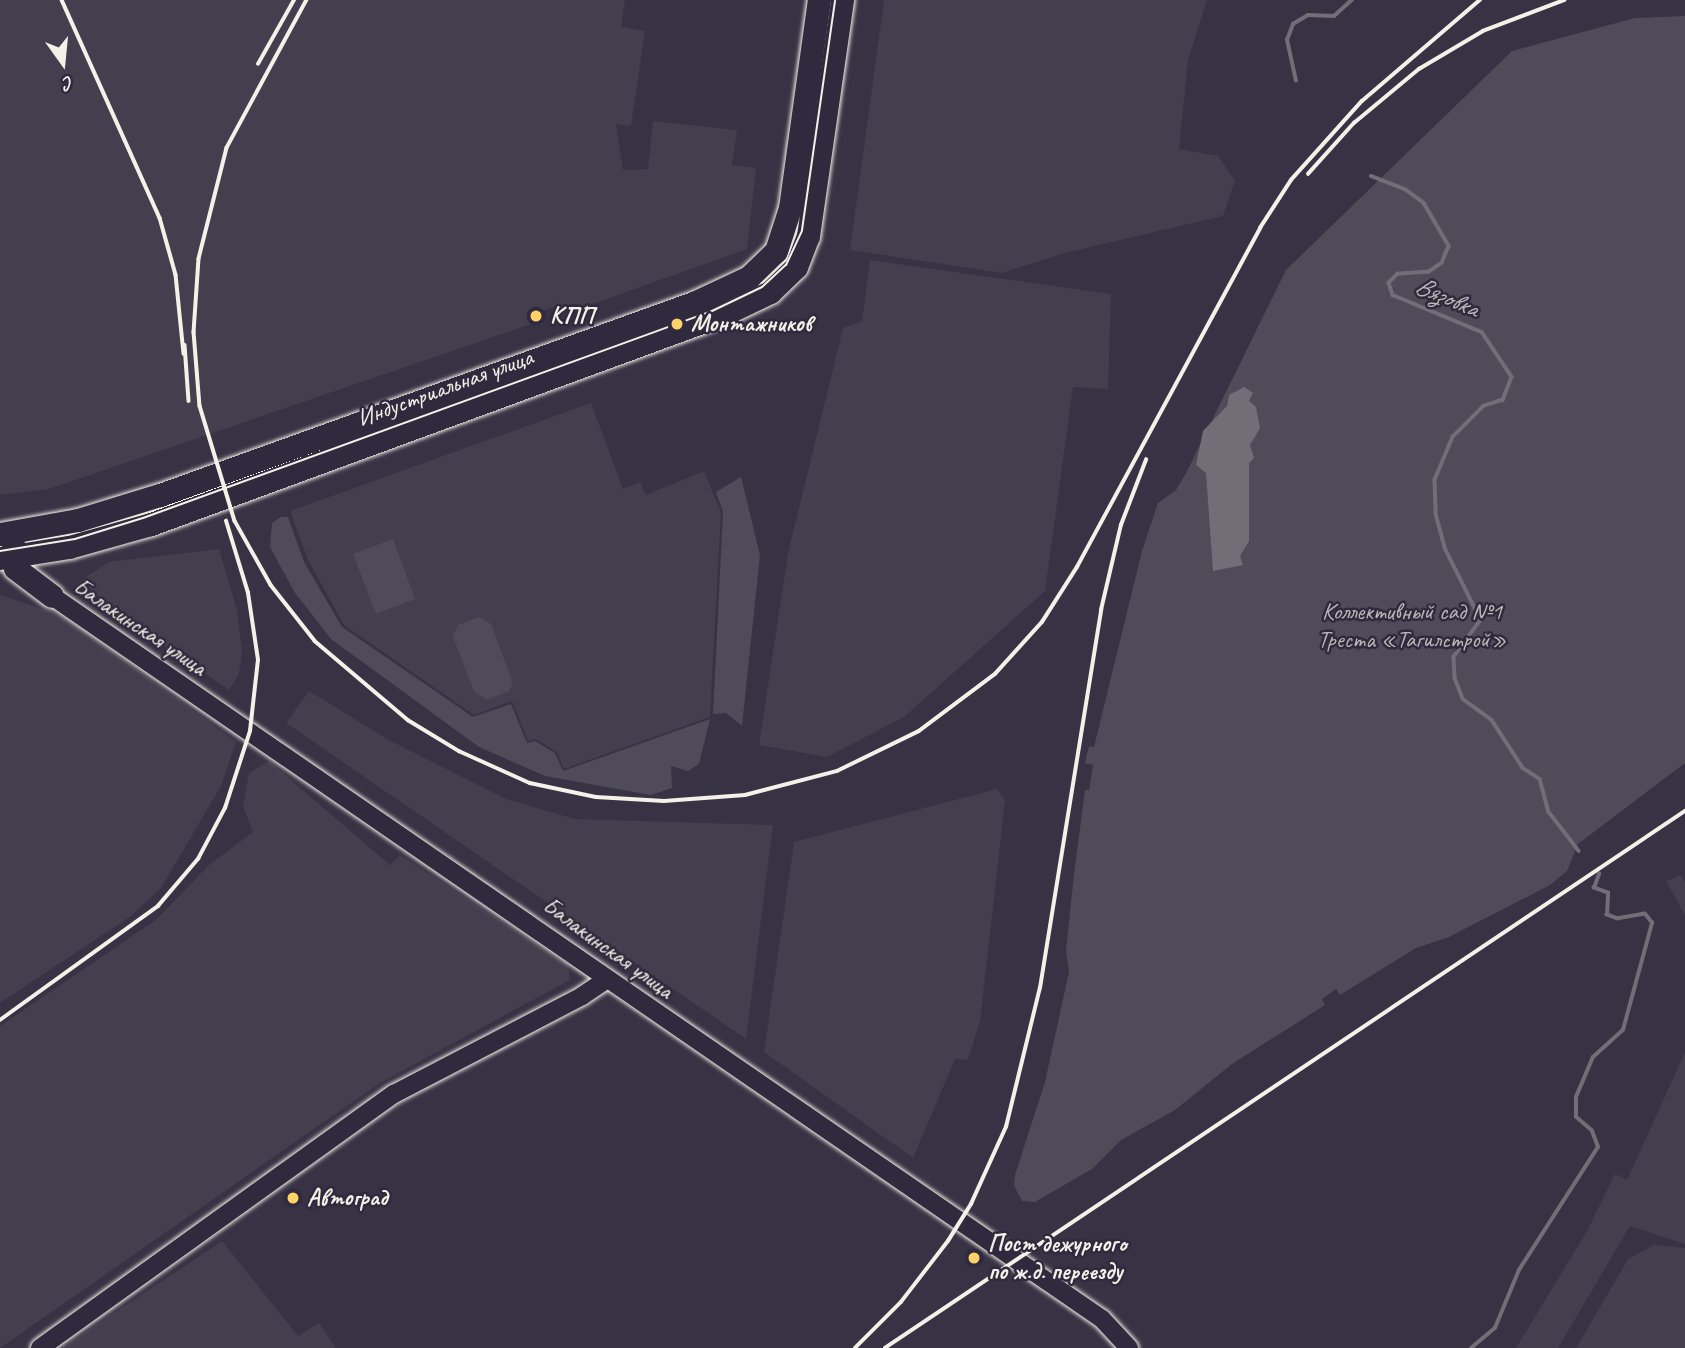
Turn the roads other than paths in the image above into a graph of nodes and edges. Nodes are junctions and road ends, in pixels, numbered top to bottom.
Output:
1 (819, 0) edge
2 (842, 0) edge
3 (49, 526) junction
4 (0, 534) edge
5 (43, 552) junction
6 (6, 557) edge
7 (52, 596) junction
8 (607, 979) junction
9 (40, 1348) edge
10 (1129, 1348) edge

1 - 3 main road, Индустриальная улица
2 - 5 main road, Индустриальная улица
3 - 4 main road, Индустриальная улица
3 - 6 main road
5 - 6 main road, Индустриальная улица
5 - 7 main road
6 - 7 main road
7 - 8 street, Балакинская улица
8 - 9 street
8 - 10 street, Балакинская улица

